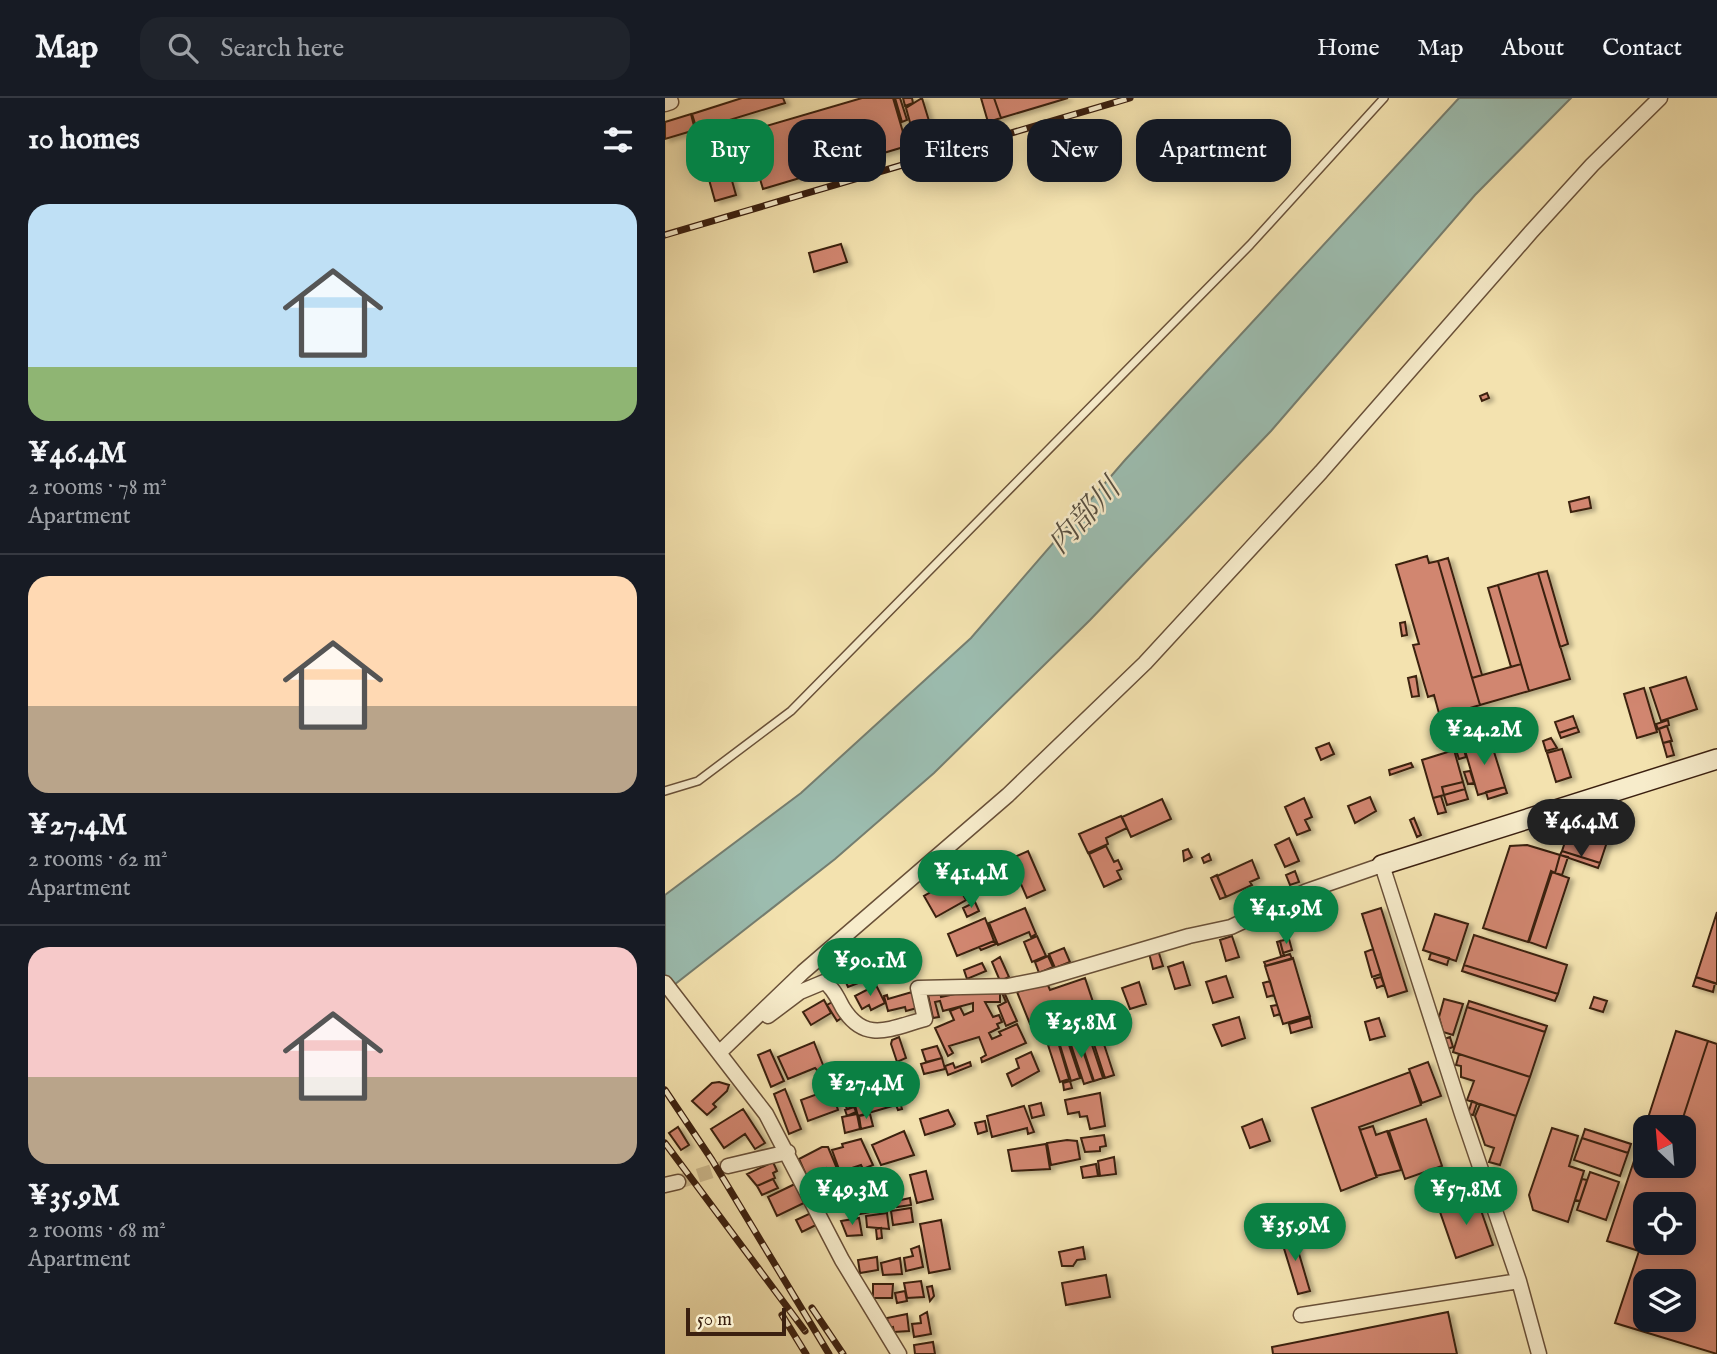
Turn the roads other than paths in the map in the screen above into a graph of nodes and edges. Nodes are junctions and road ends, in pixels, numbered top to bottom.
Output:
1 (669, 98) edge
2 (1384, 98) edge
3 (1660, 98) edge
4 (665, 104) edge
5 (1717, 759) edge
6 (665, 791) edge
7 (1382, 865) junction
8 (665, 983) edge
9 (740, 1033) junction
10 (720, 1052) junction
11 (788, 1152) junction
12 (728, 1166) tunnel mouth
13 (1519, 1281) junction
14 (1301, 1315) dead end
15 (899, 1354) edge
16 (1539, 1354) edge

1 - 4 street
2 - 6 lane
3 - 9 street
5 - 7 street
7 - 9 street
7 - 13 street
8 - 10 street
9 - 10 street
10 - 11 street
11 - 12 street
11 - 15 street
13 - 14 street
13 - 16 street

